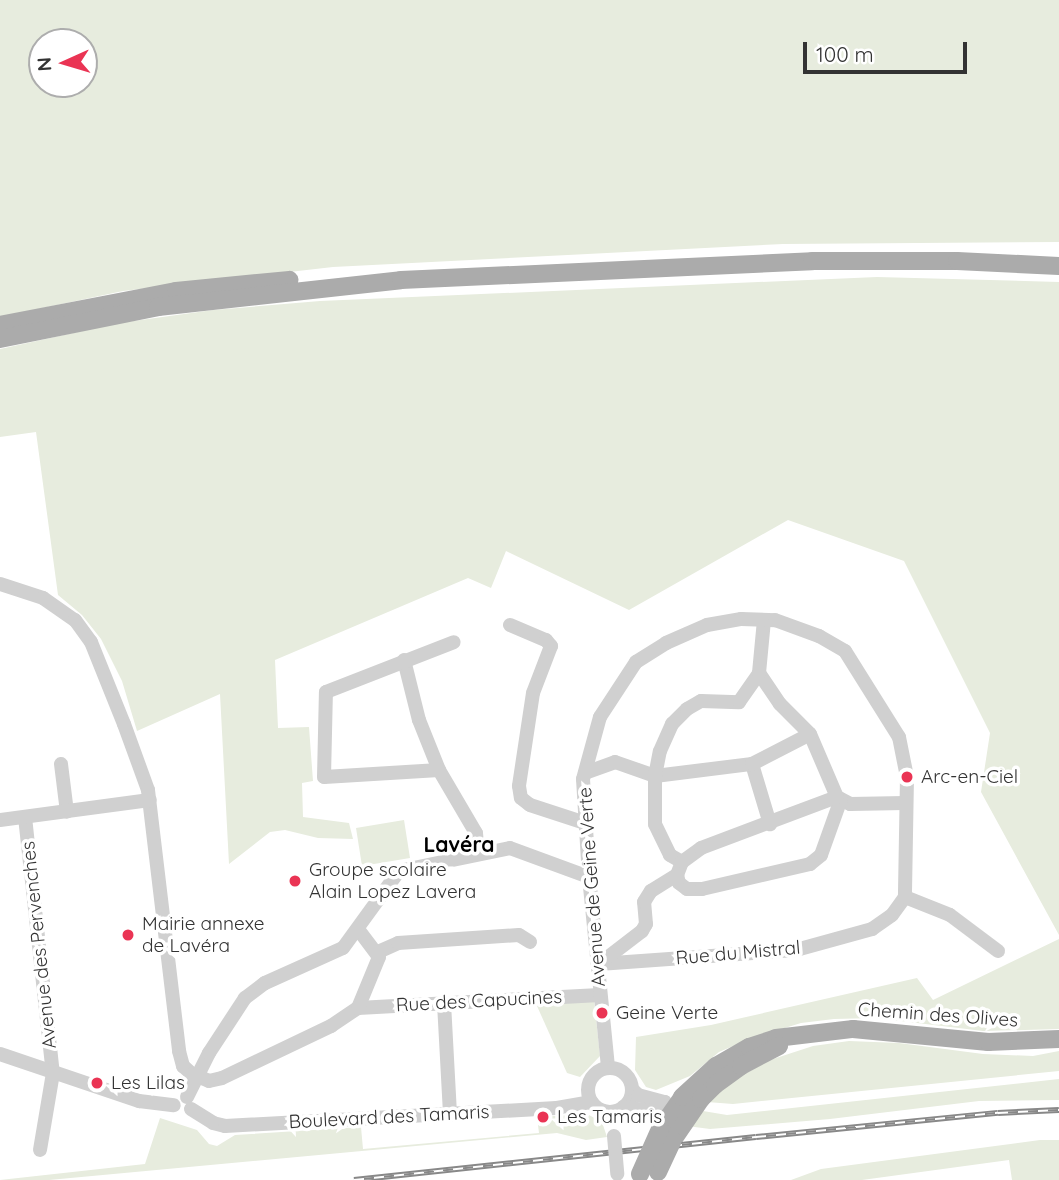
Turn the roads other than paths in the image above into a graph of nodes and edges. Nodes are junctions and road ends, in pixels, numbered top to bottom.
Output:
1 (1059, 267) edge
2 (401, 280) junction
3 (0, 325) edge
4 (0, 339) edge
5 (0, 584) edge
6 (764, 620) junction
7 (510, 625) dead end
8 (454, 642) dead end
9 (404, 660) junction
10 (760, 673) junction
11 (810, 734) junction
12 (61, 764) dead end
13 (752, 764) junction
14 (439, 770) junction
15 (585, 773) junction
16 (655, 776) junction
17 (839, 798) junction
18 (150, 800) junction
19 (905, 803) junction
20 (67, 812) junction
21 (25, 817) junction
22 (0, 820) edge
23 (584, 823) junction
24 (770, 824) junction
25 (478, 855) junction
26 (679, 869) junction
27 (589, 877) junction
28 (905, 897) junction
29 (359, 930) junction
30 (530, 942) dead end
31 (998, 950) dead end
32 (378, 952) junction
33 (599, 964) junction
34 (600, 995) junction
35 (444, 1003) junction
36 (358, 1008) junction
37 (815, 1031) junction
38 (1059, 1039) edge
39 (0, 1054) edge
40 (716, 1066) junction
41 (608, 1067) junction
42 (53, 1073) junction
43 (199, 1077) junction
44 (632, 1089) junction
45 (655, 1099) junction
46 (591, 1102) junction
47 (189, 1103) junction
48 (617, 1110) junction
49 (450, 1115) junction
50 (672, 1127) junction
51 (40, 1150) dead end
52 (648, 1176) edge
53 (617, 1177) edge

1 - 2 main road
2 - 3 main road
2 - 4 main road
5 - 18 street
6 - 10 street
6 - 15 street, Avenue de Geine Verte
6 - 19 street, Avenue de Geine Verte
7 - 23 street
8 - 9 street
9 - 14 street
9 - 14 street
10 - 11 street
10 - 16 street
11 - 13 street
11 - 17 street
12 - 20 street
13 - 16 street
13 - 24 street
14 - 25 street
15 - 16 street
15 - 23 street, Avenue de Geine Verte
16 - 26 street
17 - 19 street
17 - 24 street
17 - 26 street
18 - 20 street
18 - 43 street
19 - 28 street, Avenue de Geine Verte
20 - 21 street
21 - 22 street
21 - 42 street, Avenue des Pervenches
23 - 27 street, Avenue de Geine Verte
24 - 26 street
25 - 27 street
25 - 29 street
26 - 33 street
27 - 33 street, Avenue de Geine Verte
28 - 31 street
28 - 33 street, Rue du Mistral
29 - 32 street
29 - 43 street
30 - 32 street
32 - 36 street
33 - 34 street, Avenue de Geine Verte
34 - 35 street, Rue des Capucines
34 - 41 street, Avenue de Geine Verte
35 - 36 street, Rue des Capucines
35 - 49 street
36 - 43 street
37 - 38 main road, Chemin des Olives
37 - 40 main road, Chemin des Olives
37 - 50 main road, Chemin des Olives
39 - 42 street
40 - 45 street, Chemin des Olives
40 - 50 main road, Chemin des Olives
41 - 44 street
41 - 46 street
42 - 47 street, Boulevard des Tamaris
42 - 51 street, Avenue des Pervenches
43 - 47 street
44 - 45 street
44 - 48 street
45 - 50 street
46 - 48 street
46 - 49 street, Boulevard des Tamaris
47 - 49 street, Boulevard des Tamaris
48 - 50 street
48 - 53 street, bridge
50 - 52 main road, bridge

